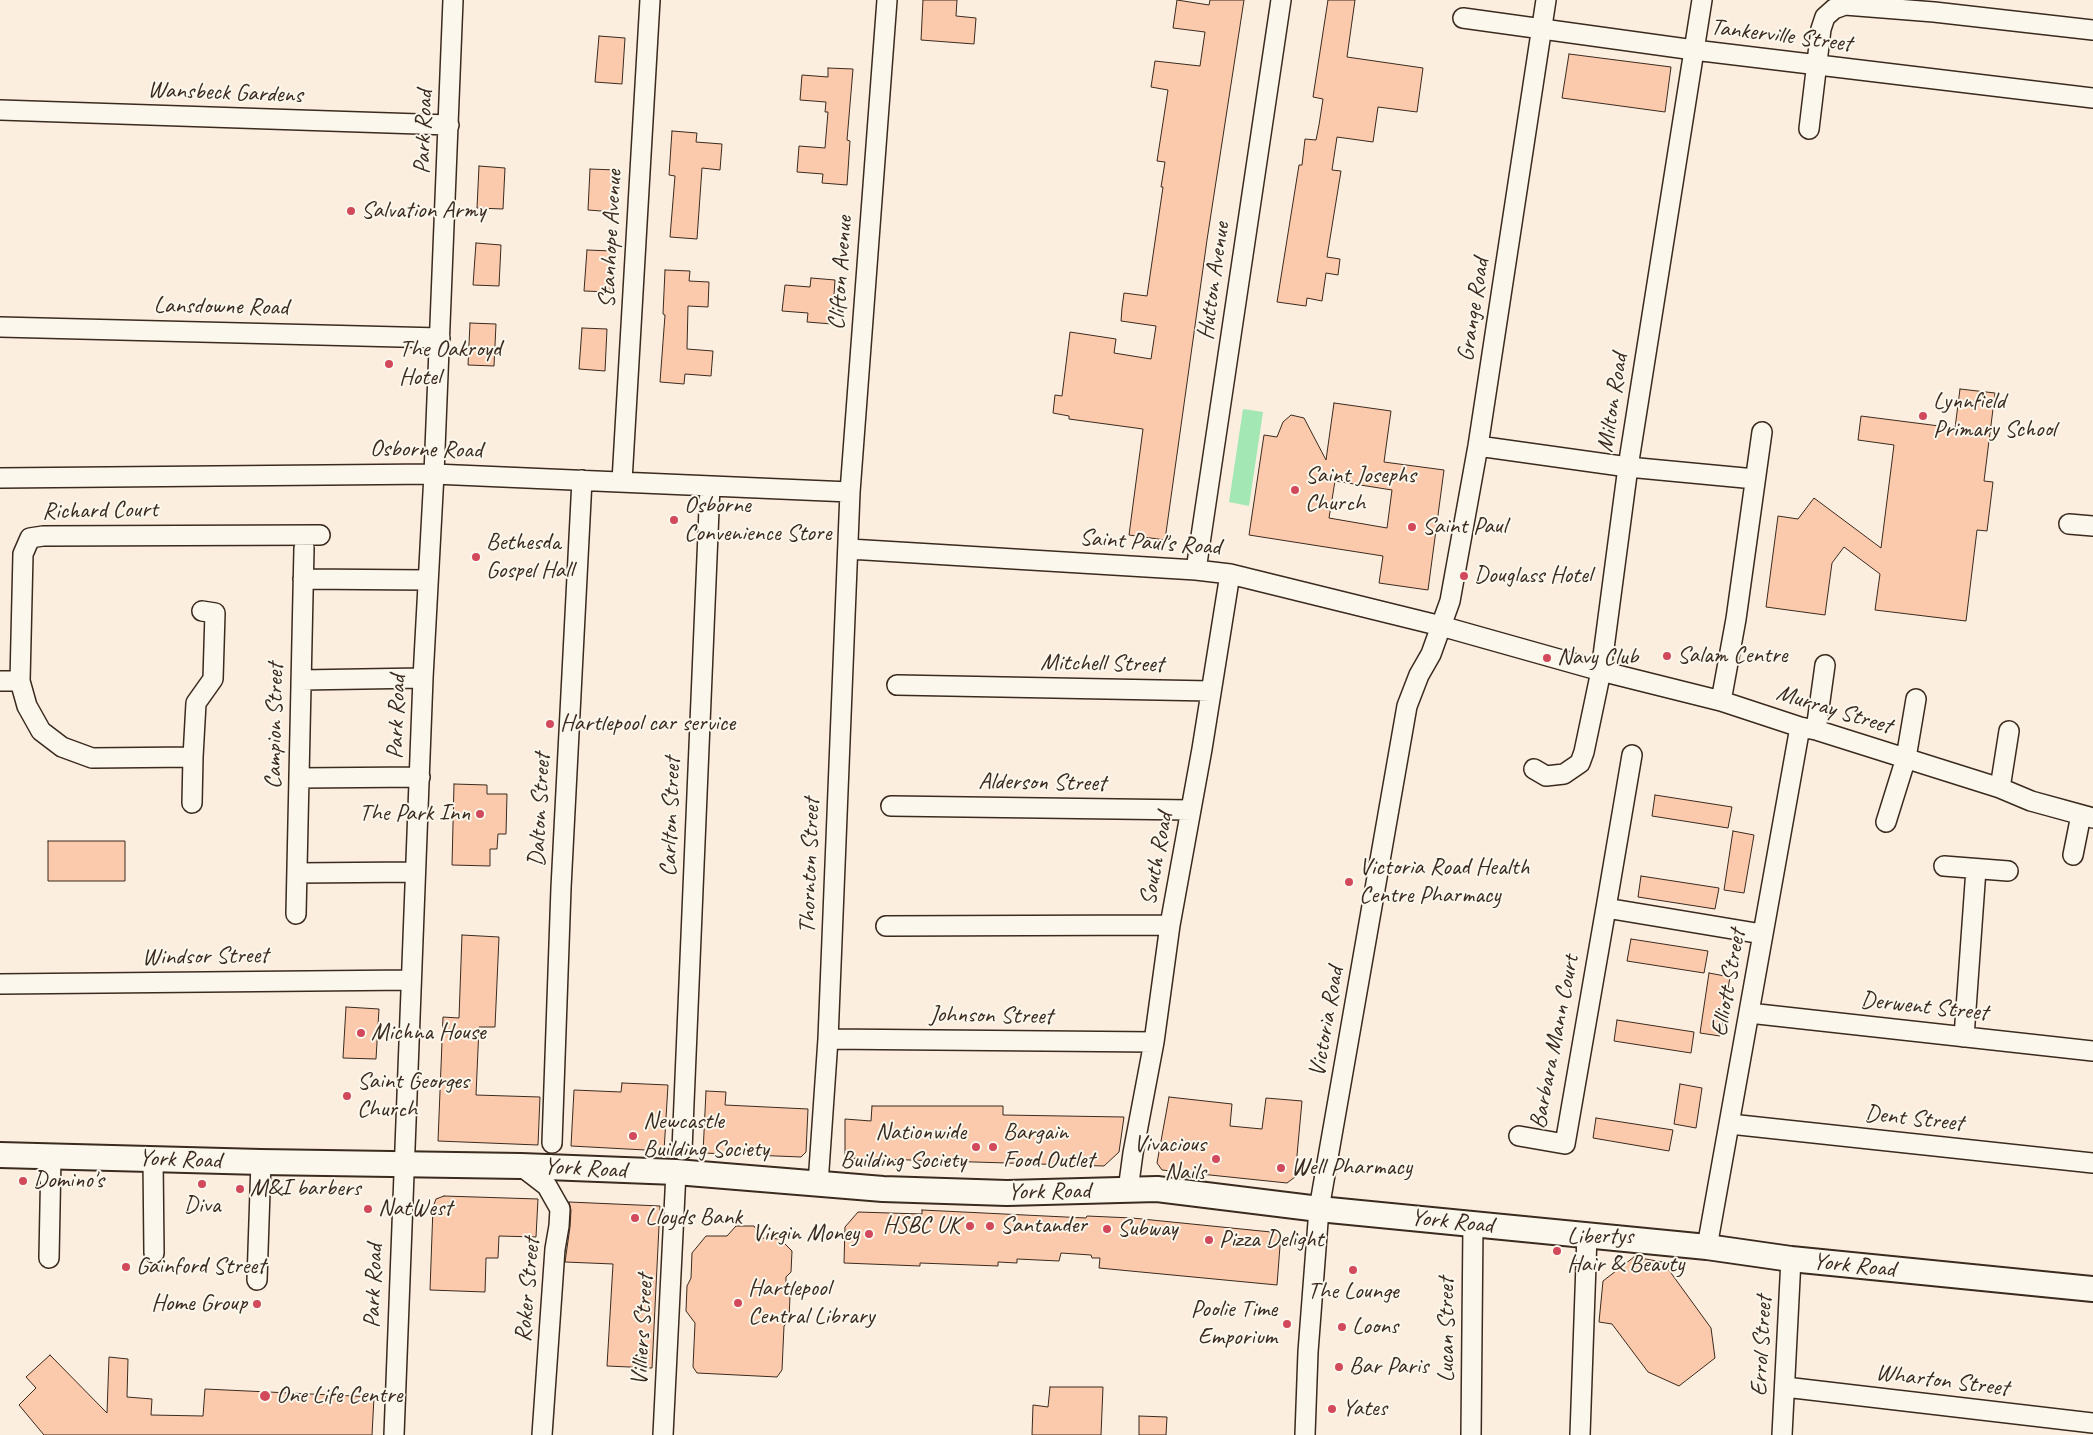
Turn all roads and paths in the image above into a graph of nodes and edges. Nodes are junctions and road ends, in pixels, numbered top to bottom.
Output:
1 (453, 0) edge
2 (650, 0) edge
3 (887, 0) edge
4 (1281, 0) edge
5 (1546, 0) edge
6 (1702, 0) edge
7 (1909, 5) edge
8 (1464, 18) dead end
9 (1541, 30) junction
10 (2093, 30) edge
11 (1694, 50) junction
12 (1817, 65) junction
13 (2093, 98) edge
14 (0, 110) edge
15 (449, 125) junction
16 (1809, 129) dead end
17 (0, 327) edge
18 (440, 338) junction
19 (1762, 432) dead end
20 (1478, 446) junction
21 (1628, 467) junction
22 (434, 474) junction
23 (0, 478) edge
24 (1755, 479) junction
25 (582, 480) junction
26 (622, 481) junction
27 (710, 486) junction
28 (850, 492) junction
29 (2069, 524) dead end
30 (2093, 526) edge
31 (320, 535) dead end
32 (304, 548) dead end
33 (849, 550) junction
34 (1196, 570) junction
35 (1230, 574) junction
36 (303, 579) junction
37 (427, 580) junction
38 (202, 612) dead end
39 (1441, 626) junction
40 (1825, 665) dead end
41 (1600, 671) junction
42 (423, 678) junction
43 (301, 680) junction
44 (0, 681) edge
45 (20, 681) junction
46 (897, 685) dead end
47 (1211, 691) junction
48 (1916, 699) dead end
49 (1721, 701) junction
50 (1808, 729) junction
51 (2009, 731) dead end
52 (1632, 755) dead end
53 (193, 757) junction
54 (1906, 758) junction
55 (1534, 769) dead end
56 (420, 777) junction
57 (299, 778) junction
58 (2000, 788) junction
59 (192, 803) dead end
60 (891, 806) dead end
61 (1192, 810) junction
62 (2087, 817) edge
63 (1886, 822) dead end
64 (2073, 854) dead end
65 (1944, 866) dead end
66 (1976, 869) junction
67 (2008, 871) dead end
68 (415, 872) junction
69 (298, 873) junction
70 (1606, 908) junction
71 (296, 914) dead end
72 (1170, 925) junction
73 (886, 926) dead end
74 (1762, 934) junction
75 (411, 980) junction
76 (0, 984) edge
77 (1749, 1013) junction
78 (1964, 1037) junction
79 (828, 1039) junction
80 (1154, 1042) junction
81 (2093, 1051) edge
82 (1730, 1124) junction
83 (1519, 1136) dead end
84 (552, 1143) dead end
85 (0, 1155) edge
86 (51, 1156) junction
87 (153, 1159) junction
88 (679, 1161) junction
89 (261, 1162) junction
90 (2093, 1163) edge
91 (404, 1164) junction
92 (521, 1166) junction
93 (818, 1184) junction
94 (1128, 1190) junction
95 (1319, 1209) junction
96 (1473, 1225) junction
97 (674, 1228) joint
98 (1587, 1235) junction
99 (1707, 1248) junction
100 (154, 1254) dead end
101 (49, 1258) dead end
102 (1791, 1259) junction
103 (257, 1280) dead end
104 (2093, 1289) edge
105 (1785, 1388) junction
106 (2093, 1423) edge
107 (394, 1435) edge
108 (542, 1435) edge
109 (663, 1435) edge
110 (1305, 1435) edge
111 (1472, 1435) edge
112 (1580, 1435) edge
113 (1782, 1435) edge

1 - 15 street, Park Road
2 - 26 street, Stanhope Avenue
3 - 28 street, Clifton Avenue
4 - 34 street, Hutton Avenue
5 - 9 street, Grange Road
6 - 11 street, Milton Road
7 - 10 street
7 - 12 street
8 - 9 street, Tankerville Street
9 - 11 street, Tankerville Street
9 - 20 street, Grange Road
11 - 12 street, Tankerville Street
11 - 21 street, Milton Road
12 - 13 street, Tankerville Street
12 - 16 street
14 - 15 street, Wansbeck Gardens
15 - 18 street, Park Road
17 - 18 street, Lansdowne Road
18 - 22 street, Park Road
19 - 24 street
20 - 21 street
20 - 39 street, Grange Road
21 - 24 street
21 - 41 street, Milton Road
22 - 23 street, Osborne Road
22 - 25 street, Osborne Road
22 - 37 street, Park Road
24 - 49 street
25 - 26 street, Osborne Road
25 - 84 street, Dalton Street
26 - 27 street, Osborne Road
27 - 28 street, Osborne Road
27 - 88 street, Carlton Street
28 - 33 street, Clifton Avenue
29 - 30 street
31 - 45 street, Richard Court
32 - 36 street, Campion Street
33 - 34 street, Saint Paul's Road
33 - 79 street, Thornton Street
34 - 35 street, Saint Paul's Road
35 - 39 street, Saint Paul's Road
35 - 47 street, South Road
36 - 37 street
36 - 43 street, Campion Street
37 - 42 street, Park Road
38 - 53 street
39 - 41 street, Murray Street
39 - 95 street, Victoria Road
40 - 50 street, Elliott Street
41 - 49 street, Murray Street
41 - 55 street, Milton Road
42 - 43 street
42 - 56 street, Park Road
43 - 57 street, Campion Street
44 - 45 street
45 - 53 street, Richard Court
46 - 47 street, Mitchell Street
47 - 61 street, South Road
48 - 54 street
49 - 50 street, Murray Street
50 - 54 street, Murray Street
50 - 74 street, Elliott Street
51 - 58 street
52 - 70 street, Barbara Mann Court
53 - 59 street
54 - 58 street, Murray Street
54 - 63 street
56 - 57 street
56 - 68 street, Park Road
57 - 69 street, Campion Street
58 - 62 street, Murray Street
60 - 61 street, Alderson Street
61 - 72 street, South Road
62 - 64 street
65 - 66 street
66 - 67 street
66 - 78 street
68 - 69 street
68 - 75 street, Park Road
69 - 71 street, Campion Street
70 - 74 street
70 - 83 street, Barbara Mann Court
72 - 73 street
72 - 80 street, South Road
74 - 77 street, Elliott Street
75 - 76 street, Windsor Street
75 - 91 street, Park Road
77 - 78 street, Derwent Street
77 - 82 street, Elliott Street
78 - 81 street, Derwent Street
79 - 80 street, Johnson Street
79 - 93 street, Thornton Street
80 - 94 street, South Road
82 - 90 street, Dent Street
82 - 99 street, Elliott Street
85 - 86 main road, York Road
86 - 87 main road, York Road
86 - 101 street
87 - 89 main road, York Road
87 - 100 street
88 - 92 main road, York Road
88 - 93 main road, York Road
88 - 97 street, Carlton Street
89 - 91 main road, York Road
89 - 103 street
91 - 92 main road, York Road
91 - 107 street, Park Road
92 - 108 street, Roker Street
93 - 94 main road, York Road
94 - 95 main road, York Road
95 - 96 main road, York Road
95 - 110 street, Victoria Road
96 - 98 main road, York Road
96 - 111 street, Lucan Street
97 - 109 street, Villiers Street
98 - 99 main road, York Road
98 - 112 street
99 - 102 main road, York Road
102 - 104 main road, York Road
102 - 105 street, Errol Street
105 - 106 street, Wharton Street
105 - 113 street, Errol Street

